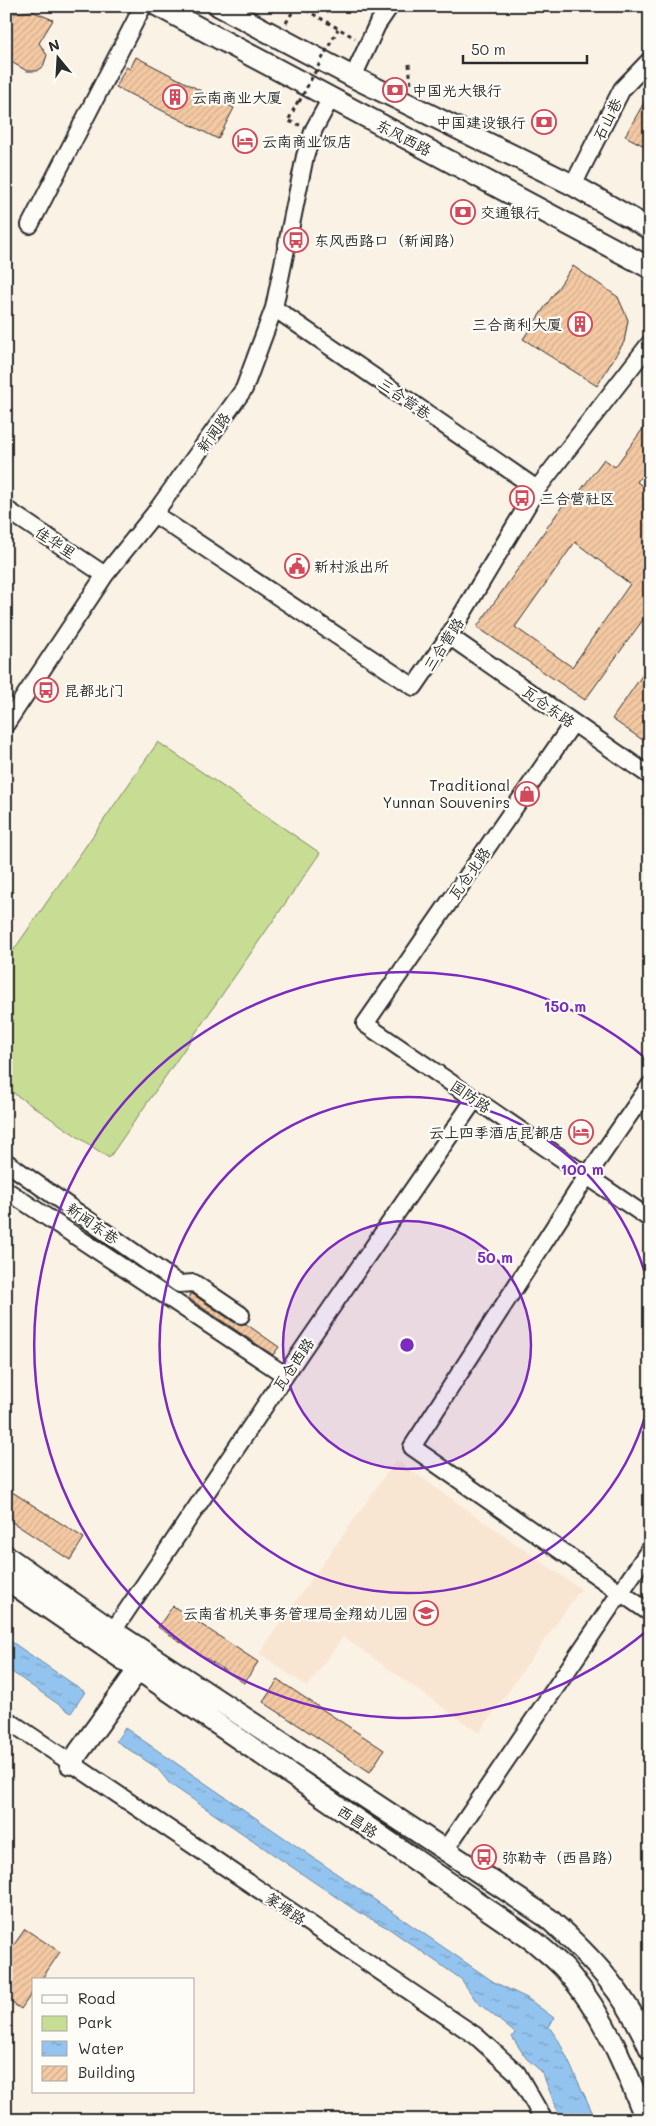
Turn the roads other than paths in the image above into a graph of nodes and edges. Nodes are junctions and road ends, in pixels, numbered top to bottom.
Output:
1 (143, 6) edge
2 (158, 6) edge
3 (219, 6) edge
4 (390, 6) edge
5 (650, 60) edge
6 (353, 77) junction
7 (331, 98) junction
8 (573, 184) junction
9 (30, 225) dead end
10 (650, 229) edge
11 (650, 268) edge
12 (274, 308) junction
13 (650, 343) edge
14 (537, 489) junction
15 (6, 509) edge
16 (154, 514) junction
17 (105, 575) junction
18 (449, 636) junction
19 (573, 723) junction
20 (6, 724) edge
21 (650, 776) edge
22 (366, 1024) joint
23 (650, 1085) edge
24 (475, 1099) junction
25 (6, 1162) edge
26 (588, 1176) junction
27 (6, 1190) edge
28 (650, 1219) edge
29 (240, 1315) dead end
30 (285, 1375) junction
31 (650, 1549) edge
32 (6, 1556) edge
33 (6, 1579) edge
34 (619, 1592) junction
35 (650, 1613) edge
36 (113, 1631) junction
37 (138, 1670) junction
38 (6, 1719) edge
39 (70, 1764) junction
40 (445, 1850) junction
41 (645, 2021) edge
42 (650, 2049) edge
43 (544, 2120) edge
44 (646, 2120) edge

1 - 9 street
2 - 7 main road, 东风西路
3 - 6 main road, 东风西路
4 - 6 street
5 - 8 street, 石山巷
6 - 8 main road, 东风西路
7 - 11 main road, 东风西路
7 - 12 street, 新闻路
8 - 10 main road, 东风西路
12 - 14 street, 三合营巷
12 - 16 street, 新闻路
13 - 14 street, 三合营路
14 - 18 street, 三合营路
15 - 17 street, 佳华里
16 - 17 street, 新闻路
16 - 18 street, 三合营路
17 - 20 street, 新闻路
18 - 19 street, 瓦仓东路
19 - 21 street, 瓦仓东路
19 - 22 street, 瓦仓北路
22 - 24 street, 国防路
23 - 26 street
24 - 26 street, 国防路
24 - 30 street, 瓦仓西路
25 - 29 street, 新闻东巷
26 - 28 street, 国防路
26 - 34 street
27 - 30 street
30 - 36 street, 瓦仓西路
31 - 34 street
32 - 36 main road, 西昌路
33 - 37 main road, 西昌路
34 - 35 street
34 - 40 street
36 - 40 main road, 西昌路
37 - 39 main road
37 - 44 main road, 西昌路
38 - 39 street, 篆塘路
39 - 43 street, 篆塘路
40 - 41 main road, 西昌路
41 - 42 main road, 西昌路

